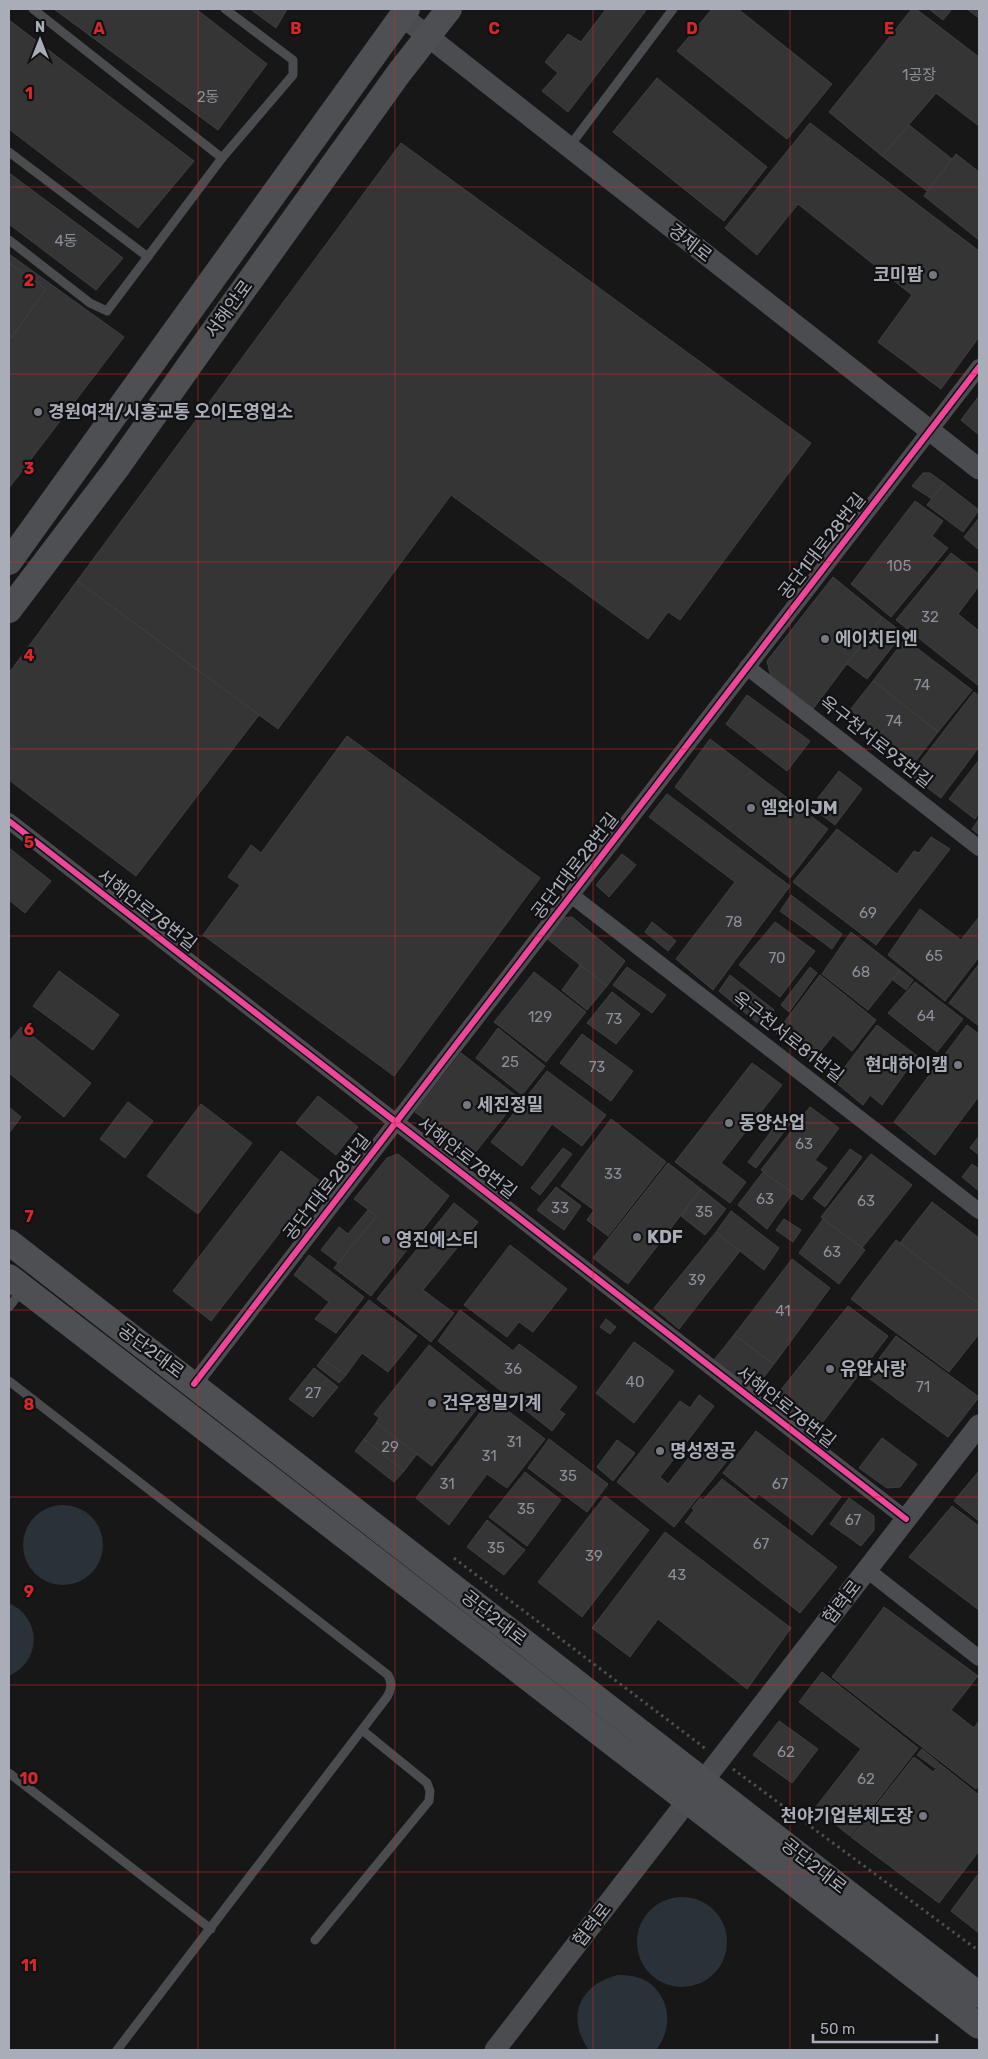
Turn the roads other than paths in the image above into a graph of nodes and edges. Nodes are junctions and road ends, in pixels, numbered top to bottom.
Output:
1 (33, 9) edge
2 (225, 9) edge
3 (448, 9) edge
4 (673, 9) edge
5 (404, 13) edge
6 (427, 36) junction
7 (568, 147) junction
8 (9, 152) edge
9 (222, 158) junction
10 (9, 240) edge
11 (148, 257) junction
12 (979, 367) edge
13 (930, 430) junction
14 (979, 469) edge
15 (9, 562) edge
16 (9, 610) edge
17 (748, 667) junction
18 (9, 821) edge
19 (979, 848) edge
20 (571, 895) junction
21 (396, 1122) junction
22 (979, 1211) edge
23 (9, 1242) edge
24 (14, 1291) edge
25 (9, 1381) edge
26 (194, 1384) junction
27 (177, 1406) junction
28 (979, 1425) edge
29 (906, 1519) junction
30 (867, 1570) junction
31 (979, 1658) edge
32 (362, 1730) junction
33 (9, 1773) edge
34 (696, 1790) junction
35 (211, 1929) junction
36 (315, 1940) dead end
37 (979, 1995) edge
38 (979, 2026) edge
39 (117, 2050) edge
40 (495, 2050) edge

1 - 9 lane
2 - 9 lane
3 - 6 main road, 서해안로
4 - 7 lane
5 - 6 street, 경제로
5 - 15 main road, 서해안로
6 - 7 street, 경제로
6 - 16 main road, 서해안로
7 - 13 street, 경제로
8 - 11 lane
9 - 11 lane
10 - 11 lane
12 - 13 street, 공단1대로28번길
13 - 14 street, 경제로
13 - 17 street, 공단1대로28번길
17 - 19 street, 옥구천서로93번길
17 - 20 street, 공단1대로28번길
18 - 21 street, 서해안로78번길
20 - 21 street, 공단1대로28번길
20 - 22 street, 옥구천서로81번길
21 - 26 street, 공단1대로28번길
21 - 29 street, 서해안로78번길
23 - 26 main road, 공단2대로
24 - 27 main road, 공단2대로
25 - 32 lane
26 - 27 main road
26 - 34 main road, 공단2대로
27 - 34 main road, 공단2대로
28 - 29 street, 협력로
29 - 30 street, 협력로
30 - 31 street
30 - 34 street, 협력로
32 - 35 lane
32 - 36 lane
33 - 35 lane
34 - 37 main road, 공단2대로
34 - 38 main road, 공단2대로
34 - 40 street, 협력로
35 - 39 lane

